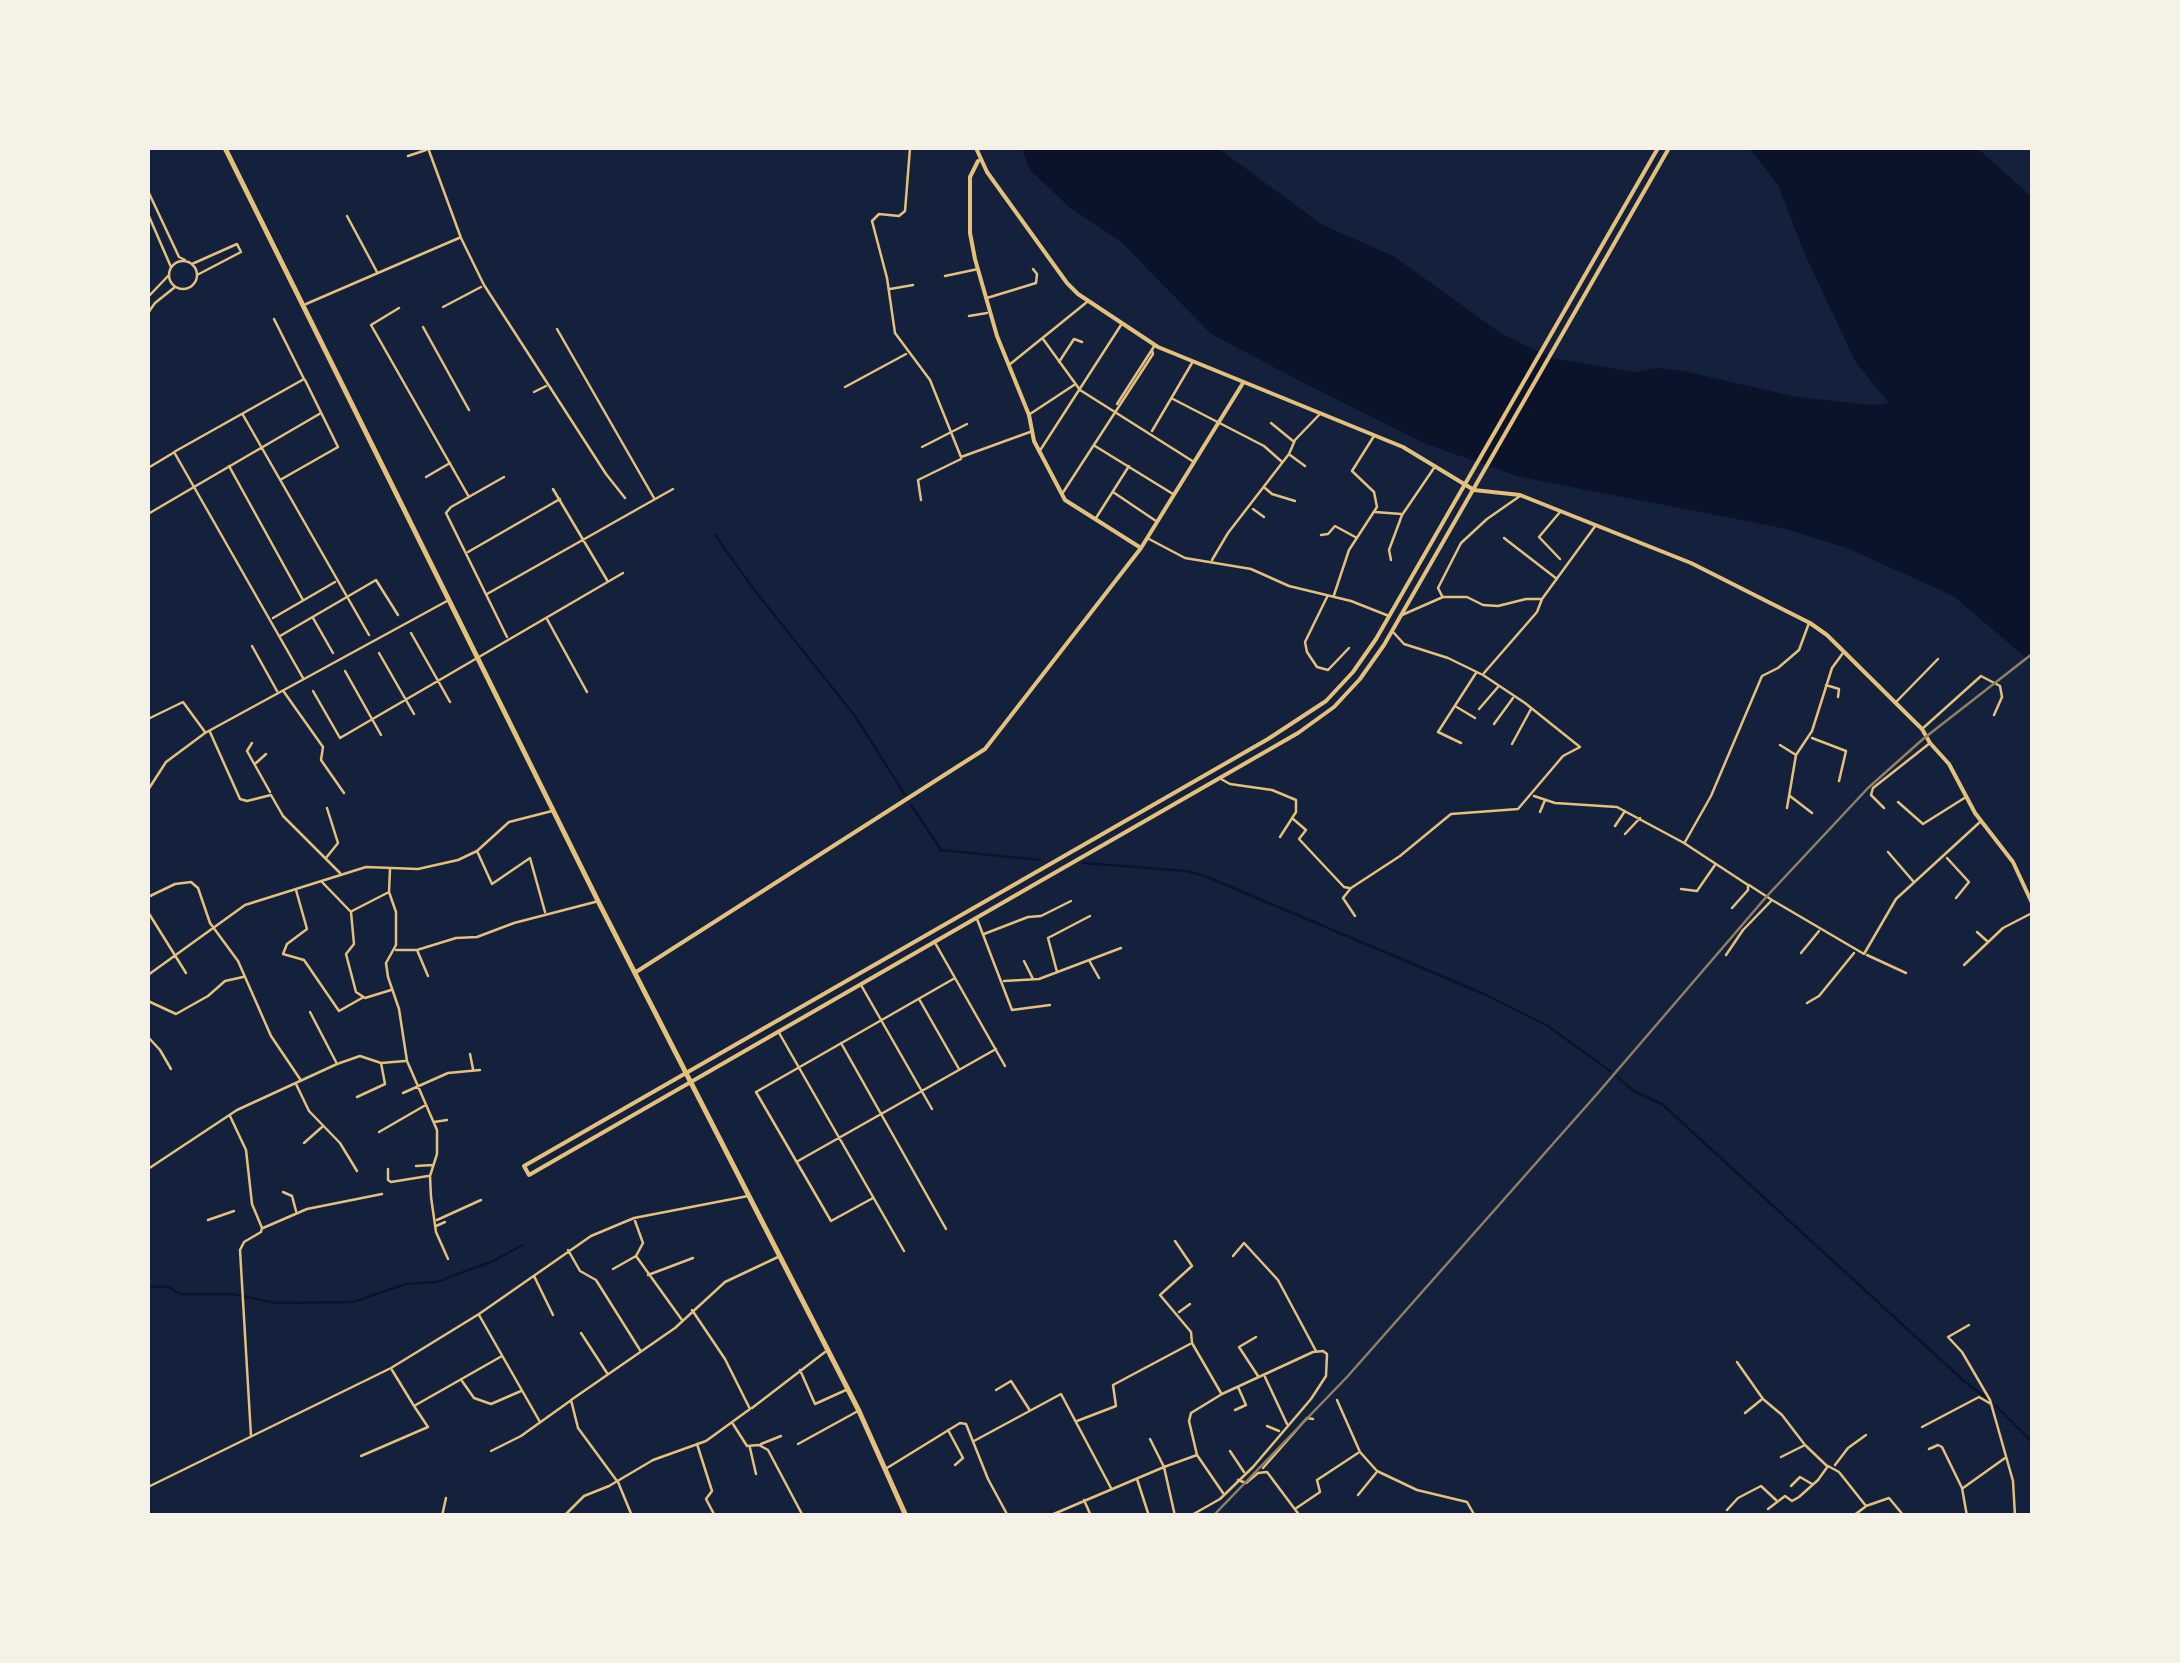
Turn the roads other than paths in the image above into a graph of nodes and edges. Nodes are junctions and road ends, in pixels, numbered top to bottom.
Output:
1 (225, 148) edge
2 (428, 148) edge
3 (910, 148) edge
4 (976, 148) edge
5 (1658, 148) edge
6 (1669, 148) edge
7 (408, 156) dead end
8 (979, 158) junction
9 (148, 191) edge
10 (148, 214) edge
11 (347, 216) dead end
12 (461, 238) junction
13 (186, 261) junction
14 (192, 264) junction
15 (171, 268) junction
16 (979, 268) junction
17 (1034, 268) dead end
18 (377, 272) junction
19 (169, 274) junction
20 (197, 274) junction
21 (945, 276) dead end
22 (484, 285) junction
23 (913, 285) dead end
24 (177, 287) junction
25 (889, 289) junction
26 (148, 298) edge
27 (987, 298) junction
28 (1088, 301) junction
29 (304, 305) junction
30 (442, 306) dead end
31 (399, 308) dead end
32 (148, 313) edge
33 (990, 313) junction
34 (969, 316) dead end
35 (274, 319) dead end
36 (1122, 324) junction
37 (423, 328) dead end
38 (557, 330) dead end
39 (1042, 339) junction
40 (1082, 342) dead end
41 (1154, 348) junction
42 (908, 354) junction
43 (1059, 362) junction
44 (1192, 363) junction
45 (1009, 365) junction
46 (304, 378) junction
47 (1243, 383) junction
48 (548, 384) junction
49 (1075, 384) junction
50 (844, 387) dead end
51 (1080, 390) junction
52 (534, 392) dead end
53 (1172, 398) junction
54 (1116, 408) junction
55 (470, 410) dead end
56 (242, 413) junction
57 (321, 414) junction
58 (1320, 414) junction
59 (1030, 415) junction
60 (1220, 423) junction
61 (1271, 423) dead end
62 (967, 424) dead end
63 (1031, 432) junction
64 (1151, 432) junction
65 (950, 433) junction
66 (1374, 436) junction
67 (1294, 442) junction
68 (260, 446) junction
69 (1094, 446) junction
70 (922, 447) dead end
71 (174, 452) junction
72 (1039, 452) junction
73 (1289, 454) junction
74 (962, 457) junction
75 (1282, 462) junction
76 (450, 463) junction
77 (1196, 463) junction
78 (229, 466) junction
79 (1129, 466) junction
80 (1306, 466) dead end
81 (1435, 467) junction
82 (148, 468) edge
83 (426, 477) dead end
84 (504, 477) dead end
85 (280, 480) junction
86 (1466, 485) junction
87 (194, 486) junction
88 (1264, 486) junction
89 (553, 488) dead end
90 (672, 489) dead end
91 (1474, 490) junction
92 (1113, 492) junction
93 (1061, 495) junction
94 (1175, 495) junction
95 (469, 496) junction
96 (1520, 496) junction
97 (625, 498) dead end
98 (560, 499) junction
99 (655, 499) junction
100 (921, 500) dead end
101 (1294, 501) dead end
102 (1251, 507) junction
103 (1560, 511) junction
104 (1374, 512) junction
105 (148, 514) edge
106 (1402, 515) junction
107 (1264, 517) dead end
108 (1096, 520) junction
109 (1157, 522) junction
110 (1596, 525) junction
111 (1321, 534) dead end
112 (1147, 538) junction
113 (1357, 538) junction
114 (1504, 538) dead end
115 (584, 540) junction
116 (1141, 548) junction
117 (466, 552) junction
118 (1560, 559) dead end
119 (1211, 560) junction
120 (1391, 560) dead end
121 (623, 573) dead end
122 (1558, 580) junction
123 (336, 581) junction
124 (608, 581) junction
125 (488, 594) junction
126 (346, 596) junction
127 (1330, 596) junction
128 (1443, 598) junction
129 (303, 600) junction
130 (449, 600) junction
131 (1542, 600) junction
132 (1391, 613) junction
133 (398, 614) dead end
134 (1402, 615) junction
135 (312, 616) junction
136 (546, 616) junction
137 (271, 619) junction
138 (1810, 622) junction
139 (1392, 631) junction
140 (410, 633) dead end
141 (369, 635) dead end
142 (280, 636) junction
143 (508, 638) junction
144 (252, 646) dead end
145 (1349, 648) dead end
146 (1844, 652) junction
147 (333, 653) dead end
148 (379, 653) dead end
149 (476, 656) junction
150 (1938, 659) dead end
151 (345, 672) dead end
152 (1477, 672) junction
153 (1482, 674) junction
154 (304, 679) junction
155 (437, 680) junction
156 (1826, 684) junction
157 (1499, 686) junction
158 (280, 691) junction
159 (312, 691) dead end
160 (587, 692) dead end
161 (1838, 696) dead end
162 (1514, 697) junction
163 (405, 699) junction
164 (450, 702) dead end
165 (1896, 702) junction
166 (1455, 706) junction
167 (1531, 707) junction
168 (1479, 709) dead end
169 (414, 714) dead end
170 (1994, 715) dead end
171 (372, 718) junction
172 (1474, 718) dead end
173 (148, 720) edge
174 (1494, 724) dead end
175 (1923, 731) junction
176 (208, 732) junction
177 (381, 735) dead end
178 (1809, 736) junction
179 (252, 743) dead end
180 (1461, 743) dead end
181 (1512, 744) dead end
182 (1930, 744) junction
183 (1780, 745) dead end
184 (266, 754) dead end
185 (1796, 755) junction
186 (255, 765) junction
187 (1220, 778) junction
188 (1839, 781) dead end
189 (148, 790) edge
190 (344, 793) dead end
191 (271, 794) junction
192 (1533, 795) junction
193 (1790, 796) junction
194 (1966, 797) junction
195 (1544, 800) junction
196 (1898, 802) dead end
197 (327, 808) dead end
198 (1787, 808) dead end
199 (1884, 808) dead end
200 (553, 810) junction
201 (1626, 811) junction
202 (1540, 812) dead end
203 (1812, 812) dead end
204 (1292, 818) junction
205 (1640, 818) junction
206 (1981, 821) junction
207 (1615, 826) dead end
208 (1104, 834) junction
209 (1625, 834) dead end
210 (1280, 837) dead end
211 (1108, 842) junction
212 (1684, 843) junction
213 (477, 851) junction
214 (1888, 852) dead end
215 (1945, 856) junction
216 (326, 858) junction
217 (1715, 863) junction
218 (390, 869) junction
219 (340, 874) junction
220 (322, 881) junction
221 (1914, 881) junction
222 (1748, 885) junction
223 (1351, 888) junction
224 (1681, 888) dead end
225 (296, 889) junction
226 (389, 892) junction
227 (148, 897) edge
228 (1956, 898) dead end
229 (598, 901) junction
230 (1071, 901) dead end
231 (1773, 901) junction
232 (2032, 904) edge
233 (972, 908) junction
234 (1732, 908) dead end
235 (148, 912) edge
236 (351, 912) junction
237 (2032, 913) edge
238 (546, 914) junction
239 (1090, 916) dead end
240 (1355, 916) dead end
241 (976, 917) junction
242 (214, 928) junction
243 (1821, 929) junction
244 (1977, 932) dead end
245 (930, 933) junction
246 (983, 934) junction
247 (934, 940) junction
248 (1987, 942) junction
249 (1121, 948) dead end
250 (395, 949) junction
251 (417, 950) junction
252 (1856, 951) junction
253 (1801, 953) dead end
254 (1864, 954) junction
255 (1726, 955) dead end
256 (174, 956) junction
257 (1024, 960) dead end
258 (1089, 960) junction
259 (1964, 965) dead end
260 (636, 972) junction
261 (186, 973) dead end
262 (1058, 973) junction
263 (1906, 973) dead end
264 (148, 974) edge
265 (428, 976) dead end
266 (856, 976) junction
267 (243, 977) junction
268 (955, 978) junction
269 (1098, 978) dead end
270 (1034, 980) junction
271 (1003, 982) junction
272 (860, 983) junction
273 (391, 990) junction
274 (362, 998) junction
275 (919, 999) junction
276 (148, 1001) edge
277 (1808, 1003) dead end
278 (1050, 1005) dead end
279 (310, 1012) dead end
280 (882, 1020) junction
281 (774, 1022) junction
282 (778, 1031) junction
283 (148, 1037) edge
284 (841, 1044) junction
285 (996, 1049) junction
286 (470, 1054) dead end
287 (407, 1061) junction
288 (381, 1062) junction
289 (337, 1064) junction
290 (1006, 1066) dead end
291 (798, 1068) junction
292 (171, 1069) dead end
293 (473, 1070) junction
294 (480, 1070) dead end
295 (960, 1070) junction
296 (686, 1072) junction
297 (298, 1082) junction
298 (691, 1082) junction
299 (417, 1085) junction
300 (403, 1092) dead end
301 (922, 1092) junction
302 (357, 1097) dead end
303 (424, 1106) junction
304 (932, 1109) dead end
305 (882, 1115) junction
306 (230, 1116) junction
307 (447, 1120) dead end
308 (434, 1122) junction
309 (324, 1126) junction
310 (379, 1132) dead end
311 (839, 1139) junction
312 (304, 1142) dead end
313 (797, 1162) junction
314 (416, 1166) dead end
315 (433, 1166) junction
316 (148, 1169) edge
317 (388, 1169) dead end
318 (356, 1171) dead end
319 (430, 1176) junction
320 (283, 1192) dead end
321 (382, 1194) dead end
322 (748, 1196) junction
323 (873, 1198) junction
324 (305, 1200) dead end
325 (480, 1200) dead end
326 (307, 1209) junction
327 (234, 1211) dead end
328 (296, 1213) junction
329 (634, 1218) junction
330 (208, 1220) dead end
331 (445, 1222) dead end
332 (435, 1227) junction
333 (262, 1228) junction
334 (442, 1229) dead end
335 (946, 1229) dead end
336 (1176, 1242) dead end
337 (568, 1250) junction
338 (904, 1251) dead end
339 (636, 1256) junction
340 (1233, 1256) dead end
341 (779, 1257) junction
342 (693, 1258) dead end
343 (448, 1259) dead end
344 (612, 1269) dead end
345 (533, 1274) junction
346 (648, 1275) junction
347 (1190, 1304) dead end
348 (692, 1310) junction
349 (1177, 1313) junction
350 (479, 1314) junction
351 (552, 1315) dead end
352 (682, 1321) junction
353 (1968, 1325) dead end
354 (581, 1332) dead end
355 (1256, 1337) dead end
356 (1192, 1343) junction
357 (641, 1351) junction
358 (826, 1351) junction
359 (1316, 1351) junction
360 (502, 1356) junction
361 (1737, 1362) dead end
362 (391, 1368) junction
363 (800, 1370) junction
364 (607, 1374) junction
365 (1265, 1375) junction
366 (1259, 1378) junction
367 (462, 1380) junction
368 (1238, 1387) junction
369 (847, 1389) junction
370 (996, 1390) dead end
371 (522, 1391) junction
372 (1222, 1394) junction
373 (1762, 1399) junction
374 (572, 1400) junction
375 (1337, 1400) dead end
376 (1992, 1404) junction
377 (414, 1406) junction
378 (750, 1409) junction
379 (1029, 1410) junction
380 (1235, 1410) dead end
381 (858, 1411) junction
382 (1745, 1413) dead end
383 (1078, 1420) junction
384 (1313, 1420) dead end
385 (540, 1422) junction
386 (733, 1423) junction
387 (1288, 1425) junction
388 (1268, 1426) dead end
389 (1922, 1428) dead end
390 (948, 1430) junction
391 (1281, 1432) junction
392 (1866, 1435) dead end
393 (781, 1436) dead end
394 (252, 1439) junction
395 (1150, 1439) dead end
396 (974, 1441) junction
397 (698, 1444) junction
398 (798, 1444) dead end
399 (760, 1445) junction
400 (1805, 1445) junction
401 (750, 1446) junction
402 (1929, 1449) dead end
403 (490, 1451) dead end
404 (1230, 1451) dead end
405 (1360, 1452) junction
406 (1196, 1455) junction
407 (361, 1456) dead end
408 (1781, 1458) dead end
409 (2007, 1458) junction
410 (955, 1465) dead end
411 (1164, 1467) junction
412 (1830, 1467) junction
413 (886, 1468) junction
414 (1263, 1471) junction
415 (1377, 1471) junction
416 (756, 1474) dead end
417 (1244, 1474) junction
418 (1137, 1478) junction
419 (1238, 1480) junction
420 (617, 1481) junction
421 (1814, 1485) junction
422 (1791, 1486) dead end
423 (148, 1488) edge
424 (1111, 1488) junction
425 (1962, 1488) junction
426 (1224, 1494) junction
427 (1358, 1494) dead end
428 (446, 1498) dead end
429 (1084, 1500) junction
430 (1777, 1501) junction
431 (1867, 1506) junction
432 (1295, 1509) junction
433 (1768, 1509) dead end
434 (1726, 1510) dead end
435 (1006, 1515) edge
436 (442, 1516) edge
437 (564, 1516) edge
438 (632, 1516) edge
439 (715, 1516) edge
440 (803, 1516) edge
441 (906, 1516) edge
442 (1048, 1516) edge
443 (1091, 1516) edge
444 (1149, 1516) edge
445 (1175, 1516) edge
446 (1190, 1516) edge
447 (1300, 1516) edge
448 (1475, 1516) edge
449 (1853, 1516) edge
450 (1904, 1516) edge
451 (1967, 1516) edge
452 (2015, 1516) edge

1 - 29 main road
2 - 7 street
2 - 12 street
3 - 25 street
4 - 8 main road
5 - 86 main road
6 - 91 main road
8 - 16 main road
8 - 28 main road
9 - 13 street
10 - 15 street
11 - 18 street
12 - 18 street
12 - 22 street
13 - 14 street
13 - 15 street
14 - 20 street
14 - 20 street
15 - 19 street
16 - 21 street
16 - 27 main road
17 - 27 street
18 - 29 street
19 - 24 street
19 - 26 street
20 - 24 street
22 - 30 street
22 - 48 street
23 - 25 street
24 - 32 street
25 - 42 street
27 - 33 main road
28 - 36 main road
28 - 39 street
29 - 130 main road
31 - 76 street
33 - 34 street
33 - 45 main road
35 - 46 street
36 - 41 main road
36 - 51 street
37 - 55 street
38 - 99 street
39 - 43 street
39 - 45 street
40 - 43 street
41 - 44 main road
41 - 54 street
42 - 50 street
42 - 65 street
43 - 49 street
44 - 47 main road
44 - 53 street
45 - 59 main road
46 - 56 street
46 - 57 street
47 - 58 main road
47 - 60 main road
48 - 52 street
48 - 97 street
49 - 51 street
49 - 59 street
51 - 54 street
51 - 72 street
53 - 60 street
53 - 64 street
54 - 64 street
54 - 69 street
56 - 68 street
56 - 71 street
57 - 68 street
57 - 85 street
58 - 66 main road
58 - 67 street
59 - 63 main road
60 - 75 street
60 - 77 main road
61 - 67 street
62 - 65 street
63 - 72 main road
63 - 74 street
64 - 77 street
65 - 70 street
65 - 74 street
66 - 81 main road
66 - 104 street
67 - 73 street
68 - 78 street
68 - 85 street
69 - 79 street
69 - 93 street
71 - 82 street
71 - 87 street
72 - 93 main road
73 - 75 street
73 - 80 street
74 - 100 street
75 - 88 street
76 - 83 street
76 - 95 street
77 - 94 main road
78 - 87 street
78 - 129 street
79 - 92 street
79 - 94 street
81 - 86 main road
81 - 106 street
84 - 95 street
85 - 123 street
86 - 91 main road
86 - 132 main road
87 - 105 street
87 - 137 street
88 - 101 street
88 - 102 street
89 - 98 street
90 - 99 street
91 - 96 main road
91 - 134 main road
92 - 108 street
92 - 109 street
93 - 108 main road
94 - 109 main road
95 - 117 street
96 - 103 main road
96 - 128 street
98 - 115 street
98 - 117 street
99 - 115 street
102 - 107 street
102 - 119 street
103 - 110 main road
103 - 118 street
104 - 106 street
104 - 113 street
106 - 120 street
108 - 116 main road
109 - 112 main road
110 - 122 street
110 - 138 main road
111 - 113 street
112 - 116 main road
112 - 119 street
113 - 127 street
114 - 122 street
115 - 124 street
115 - 125 street
116 - 260 main road
117 - 125 street
119 - 127 street
121 - 124 street
122 - 131 street
123 - 126 street
123 - 129 street
124 - 136 street
125 - 143 street
126 - 133 street
126 - 135 street
126 - 141 street
127 - 132 street
127 - 145 street
128 - 131 street
128 - 134 street
129 - 137 street
130 - 149 main road
130 - 154 street
131 - 153 street
132 - 134 main road
132 - 208 main road
134 - 139 main road
135 - 142 street
135 - 147 street
136 - 143 street
136 - 160 street
137 - 142 street
138 - 146 main road
138 - 212 street
139 - 152 street
139 - 187 main road
140 - 155 street
142 - 154 street
143 - 149 street
144 - 158 street
146 - 156 street
146 - 165 main road
148 - 163 street
149 - 155 street
149 - 200 main road
150 - 165 street
151 - 171 street
152 - 153 street
152 - 166 street
153 - 157 street
154 - 158 street
155 - 163 street
155 - 164 street
156 - 161 street
156 - 178 street
157 - 162 street
157 - 168 street
158 - 176 street
158 - 190 street
159 - 171 street
162 - 167 street
162 - 174 street
163 - 169 street
163 - 171 street
165 - 175 main road
166 - 172 street
166 - 180 street
167 - 181 street
167 - 192 street
170 - 175 street
171 - 177 street
173 - 176 street
175 - 182 main road
176 - 189 street
176 - 191 street
178 - 185 street
178 - 188 street
179 - 186 street
182 - 194 main road
182 - 199 street
183 - 185 street
184 - 186 street
185 - 193 street
186 - 191 street
187 - 204 street
187 - 211 main road
191 - 216 street
192 - 195 street
192 - 223 street
193 - 198 street
193 - 203 street
194 - 196 street
194 - 206 main road
195 - 201 street
195 - 202 street
197 - 216 street
200 - 213 street
200 - 229 main road
201 - 205 street
201 - 207 street
204 - 210 street
204 - 223 street
205 - 209 street
205 - 212 street
206 - 215 street
206 - 232 main road
208 - 211 main road
208 - 233 main road
211 - 241 main road
212 - 217 street
213 - 218 street
213 - 238 street
214 - 221 street
215 - 221 street
215 - 228 street
216 - 219 street
217 - 222 street
217 - 224 street
218 - 219 street
218 - 226 street
219 - 220 street
220 - 225 street
220 - 236 street
221 - 254 street
222 - 231 street
222 - 234 street
223 - 240 street
225 - 242 street
225 - 274 street
226 - 236 street
226 - 250 street
227 - 242 street
229 - 238 street
229 - 260 main road
230 - 246 street
231 - 243 street
231 - 255 street
233 - 241 main road
233 - 245 main road
235 - 256 street
236 - 274 street
237 - 248 street
238 - 251 street
239 - 262 street
241 - 246 street
241 - 247 main road
242 - 256 street
242 - 267 street
243 - 252 street
243 - 253 street
244 - 248 street
245 - 247 main road
245 - 266 main road
246 - 271 street
247 - 268 street
247 - 272 main road
248 - 259 street
249 - 258 street
250 - 251 street
250 - 273 street
251 - 265 street
252 - 254 street
252 - 277 street
254 - 263 street
256 - 261 street
256 - 264 street
257 - 270 street
258 - 262 street
258 - 269 street
260 - 296 main road
262 - 270 street
266 - 272 main road
266 - 281 main road
267 - 276 street
267 - 297 street
268 - 275 street
268 - 285 street
270 - 271 street
271 - 278 street
272 - 280 street
272 - 282 main road
273 - 274 street
273 - 287 street
275 - 280 street
275 - 295 street
279 - 289 street
280 - 284 street
280 - 301 street
281 - 282 main road
281 - 296 main road
282 - 291 street
282 - 298 main road
283 - 292 street
284 - 291 street
284 - 305 street
285 - 290 street
285 - 295 street
286 - 293 street
287 - 288 street
287 - 299 street
288 - 289 street
288 - 302 street
289 - 297 street
291 - 311 street
291 - 313 street
293 - 294 street
293 - 299 street
295 - 301 street
296 - 298 main road
296 - 298 main road
297 - 306 street
297 - 309 street
298 - 322 main road
299 - 300 street
299 - 303 street
301 - 304 street
301 - 305 street
303 - 308 street
303 - 310 street
305 - 311 street
305 - 335 street
306 - 316 street
306 - 333 street
307 - 308 street
308 - 315 street
309 - 312 street
309 - 318 street
311 - 313 street
311 - 323 street
313 - 323 street
314 - 315 street
315 - 319 street
317 - 319 street
319 - 332 street
320 - 328 street
321 - 326 street
322 - 329 street
322 - 341 main road
323 - 338 street
324 - 326 street
325 - 332 street
326 - 328 street
327 - 330 street
328 - 333 street
329 - 337 street
329 - 339 street
331 - 332 street
332 - 334 street
332 - 343 street
333 - 394 street
336 - 349 street
337 - 345 street
337 - 357 street
339 - 344 street
339 - 346 street
340 - 359 street
341 - 348 street
341 - 358 main road
342 - 346 street
345 - 350 street
345 - 351 street
346 - 352 street
347 - 349 street
348 - 352 street
348 - 378 street
349 - 356 street
350 - 360 street
350 - 362 street
352 - 357 street
353 - 376 street
354 - 364 street
355 - 366 street
356 - 372 street
356 - 383 street
357 - 364 street
358 - 363 street
358 - 369 main road
359 - 365 street
359 - 387 street
360 - 367 street
360 - 371 street
361 - 373 street
362 - 377 street
362 - 394 street
363 - 369 street
363 - 378 street
364 - 374 street
365 - 366 street
365 - 387 street
366 - 368 street
367 - 371 street
367 - 377 street
368 - 372 street
368 - 380 street
369 - 381 main road
370 - 379 street
371 - 385 street
372 - 406 street
373 - 382 street
373 - 400 street
374 - 385 street
374 - 420 street
375 - 405 street
376 - 389 street
376 - 409 street
377 - 407 street
378 - 386 street
379 - 383 street
379 - 396 street
381 - 398 street
381 - 413 main road
383 - 424 street
384 - 414 street
385 - 403 street
386 - 397 street
386 - 401 street
387 - 391 street
388 - 391 street
390 - 396 street
390 - 410 street
390 - 413 street
391 - 417 street
392 - 412 street
393 - 399 street
394 - 423 street
395 - 411 street
396 - 435 street
397 - 420 street
397 - 439 street
399 - 401 street
399 - 440 street
400 - 408 street
400 - 412 street
401 - 416 street
402 - 425 street
404 - 417 street
405 - 415 street
405 - 432 street
406 - 411 street
406 - 426 street
409 - 425 street
409 - 452 street
411 - 418 street
411 - 445 street
412 - 421 street
412 - 431 street
413 - 441 main road
414 - 419 street
414 - 432 street
415 - 427 street
415 - 448 street
417 - 419 street
418 - 424 street
418 - 444 street
419 - 426 street
420 - 437 street
420 - 438 street
421 - 422 street
421 - 430 street
424 - 429 street
425 - 451 street
426 - 446 street
428 - 436 street
429 - 442 street
429 - 443 street
430 - 433 street
430 - 434 street
431 - 449 street
431 - 450 street
432 - 447 street

